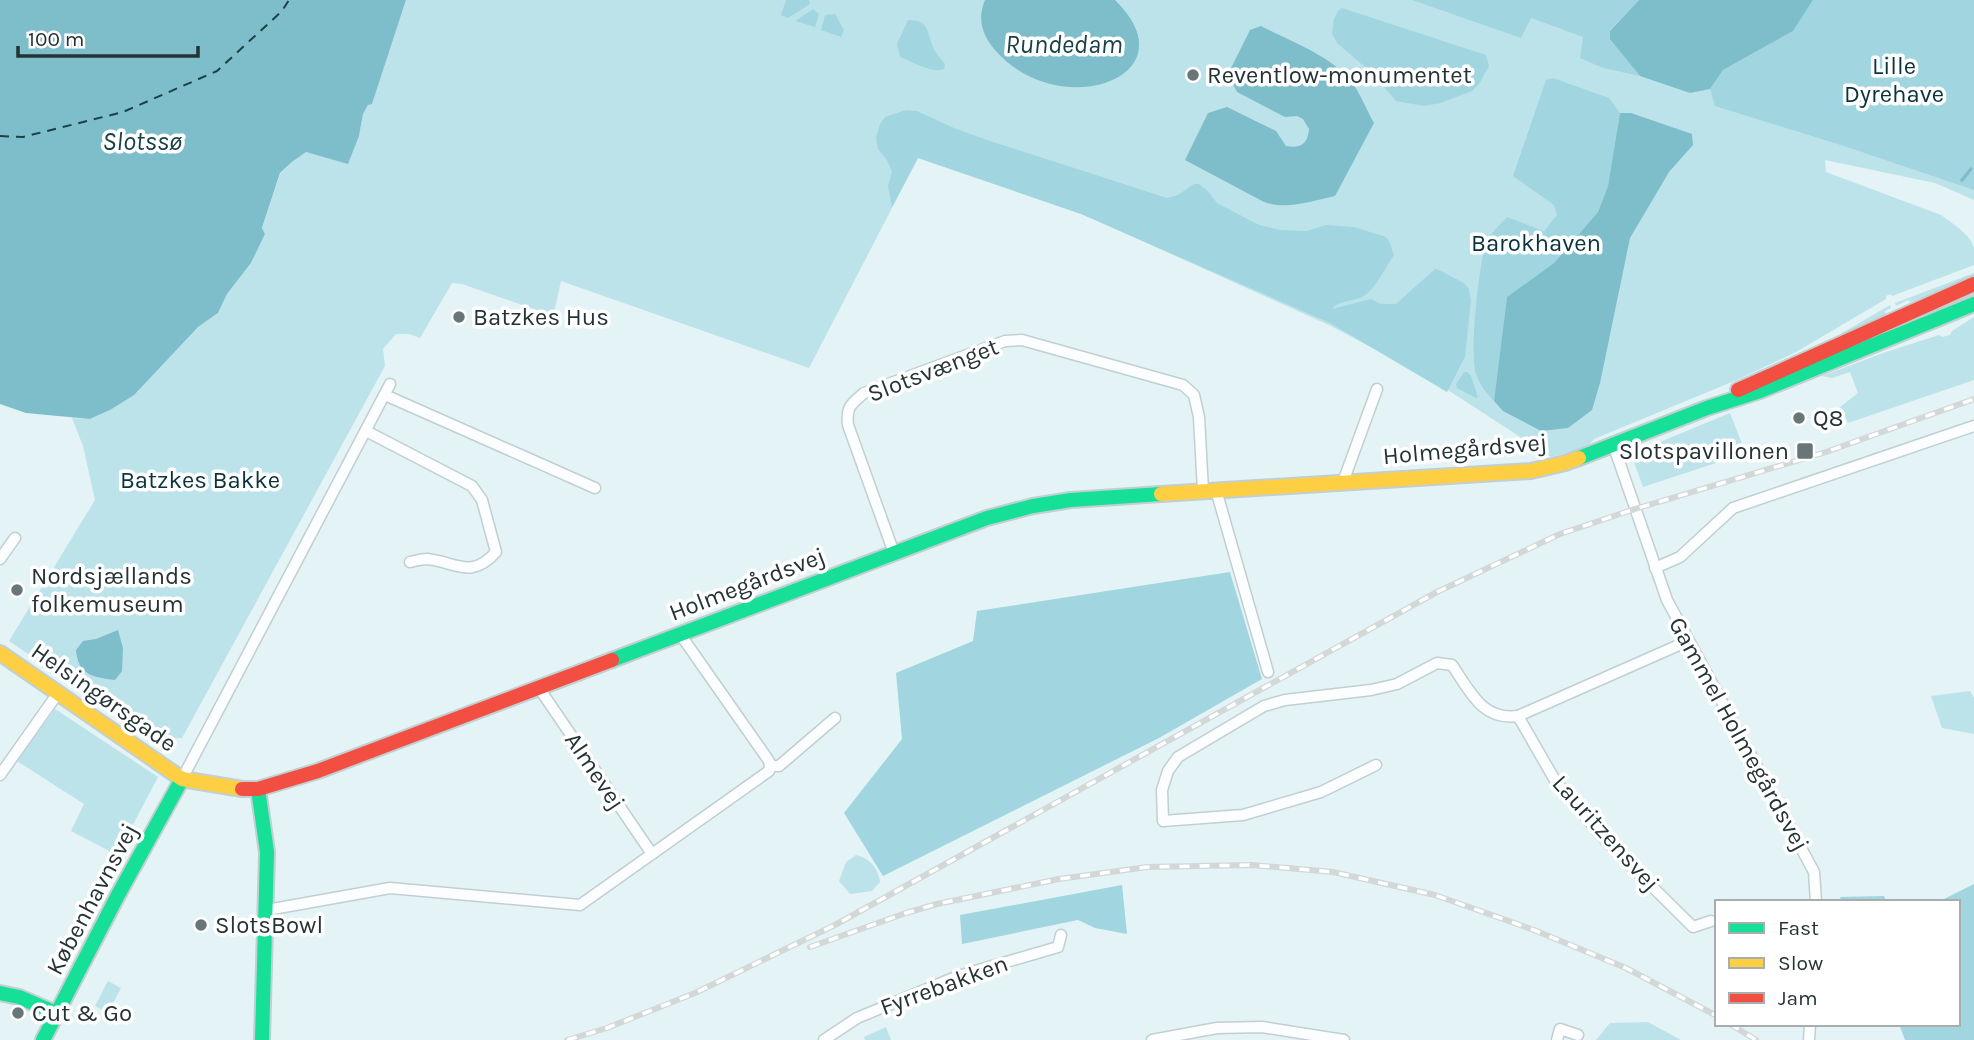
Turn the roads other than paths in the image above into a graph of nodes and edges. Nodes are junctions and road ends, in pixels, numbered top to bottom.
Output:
1 (1974, 284) edge
2 (1974, 304) edge
3 (390, 384) dead end
4 (1377, 389) dead end
5 (385, 395) junction
6 (1707, 408) junction
7 (1974, 426) edge
8 (366, 431) junction
9 (1613, 444) junction
10 (1343, 482) junction
11 (594, 488) dead end
12 (1209, 490) junction
13 (15, 538) dead end
14 (894, 553) junction
15 (0, 559) edge
16 (410, 562) dead end
17 (1655, 568) junction
18 (680, 634) junction
19 (1688, 641) junction
20 (0, 653) edge
21 (1268, 672) dead end
22 (539, 688) junction
23 (58, 693) junction
24 (1518, 716) junction
25 (835, 718) dead end
26 (1376, 765) dead end
27 (771, 766) junction
28 (0, 775) edge
29 (182, 779) junction
30 (258, 789) junction
31 (652, 854) junction
32 (1816, 900) edge
33 (267, 909) junction
34 (1711, 922) dead end
35 (1061, 935) dead end
36 (0, 993) edge
37 (58, 1014) junction
38 (46, 1035) edge
39 (1578, 1035) dead end
40 (262, 1040) edge
41 (824, 1040) edge
42 (1152, 1040) edge
43 (1344, 1040) edge
44 (1557, 1040) edge

1 - 6 street, Holmegårdsvej
2 - 6 street, Holmegårdsvej
3 - 5 street
4 - 10 street, Holmegårdsvej
5 - 8 street
5 - 11 street
6 - 9 street, Holmegårdsvej
7 - 17 street
8 - 16 street
8 - 29 street
9 - 10 street, Holmegårdsvej
9 - 17 street, Gammel Holmegårdsvej
10 - 12 street, Holmegårdsvej
12 - 14 street, Holmegårdsvej
12 - 14 street, Slotsvænget
12 - 21 street, Slotsvænget
13 - 15 street
14 - 18 street, Holmegårdsvej
17 - 19 street, Gammel Holmegårdsvej
18 - 22 street, Holmegårdsvej
18 - 27 street
19 - 24 street
19 - 32 street, Gammel Holmegårdsvej
20 - 23 street, Helsingørsgade
22 - 30 street, Holmegårdsvej
22 - 31 street, Almevej
23 - 28 street
23 - 29 street, Helsingørsgade
24 - 26 street
24 - 34 street, Lauritzensvej
25 - 27 street
27 - 31 street
29 - 30 street, Holmegårdsvej
29 - 37 street, Københavnsvej
30 - 33 street
31 - 33 street
33 - 40 street
35 - 41 street, Fyrrebakken
36 - 37 street
37 - 38 street, Københavnsvej
39 - 44 street
42 - 43 street

